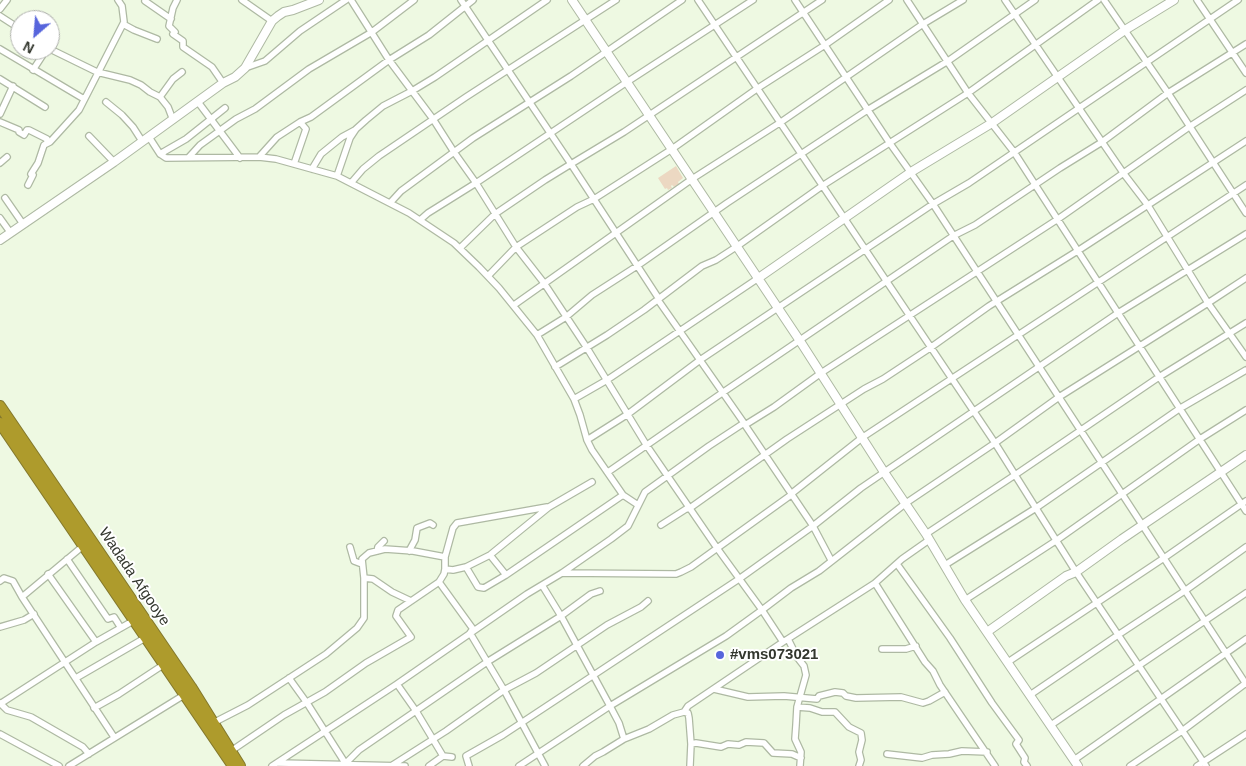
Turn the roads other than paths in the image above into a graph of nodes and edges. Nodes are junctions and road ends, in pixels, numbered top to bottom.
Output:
1 (6, 0) edge
2 (118, 0) edge
3 (177, 0) edge
4 (242, 0) edge
5 (319, 0) edge
6 (346, 0) edge
7 (351, 0) edge
8 (414, 0) edge
9 (461, 0) edge
10 (473, 0) edge
11 (547, 0) edge
12 (572, 0) edge
13 (616, 0) edge
14 (682, 0) edge
15 (698, 0) edge
16 (753, 0) edge
17 (795, 0) edge
18 (822, 0) edge
19 (889, 0) edge
20 (907, 0) edge
21 (963, 0) edge
22 (1005, 0) edge
23 (1035, 0) edge
24 (1098, 0) edge
25 (1104, 0) edge
26 (1174, 0) edge
27 (1197, 0) edge
28 (1238, 0) edge
29 (145, 1) edge
30 (302, 3) edge
31 (465, 6) junction
32 (0, 9) edge
33 (803, 12) junction
34 (1014, 14) junction
35 (171, 19) junction
36 (1209, 19) junction
37 (586, 20) junction
38 (272, 21) junction
39 (123, 24) junction
40 (923, 24) junction
41 (715, 25) junction
42 (1125, 30) junction
43 (372, 32) junction
44 (157, 38) dead end
45 (489, 39) junction
46 (1246, 44) edge
47 (825, 45) junction
48 (1035, 46) junction
49 (0, 49) edge
50 (606, 51) junction
51 (1233, 52) junction
52 (60, 53) edge
53 (738, 57) junction
54 (40, 60) edge
55 (389, 60) junction
56 (948, 61) junction
57 (1146, 63) junction
58 (246, 68) junction
59 (33, 70) junction
60 (509, 70) junction
61 (97, 72) junction
62 (182, 72) dead end
63 (1246, 73) edge
64 (846, 77) junction
65 (1058, 77) junction
66 (0, 78) edge
67 (627, 82) junction
68 (223, 83) junction
69 (13, 86) junction
70 (758, 88) junction
71 (1246, 90) edge
72 (412, 91) junction
73 (968, 93) junction
74 (1168, 93) junction
75 (160, 97) junction
76 (84, 99) junction
77 (106, 102) dead end
78 (198, 102) junction
79 (529, 103) junction
80 (45, 107) dead end
81 (225, 108) dead end
82 (1080, 108) junction
83 (869, 110) junction
84 (0, 114) edge
85 (649, 115) junction
86 (211, 119) junction
87 (433, 119) junction
88 (173, 120) junction
89 (0, 122) edge
90 (300, 122) junction
91 (781, 122) junction
92 (992, 122) junction
93 (1189, 127) junction
94 (356, 129) junction
95 (220, 132) junction
96 (550, 133) junction
97 (89, 136) dead end
98 (146, 139) junction
99 (1246, 141) edge
100 (889, 142) junction
101 (1102, 142) junction
102 (47, 144) junction
103 (672, 149) junction
104 (454, 152) junction
105 (1014, 152) junction
106 (160, 154) junction
107 (803, 155) junction
108 (259, 156) junction
109 (189, 157) junction
110 (6, 158) dead end
111 (240, 158) junction
112 (114, 162) junction
113 (0, 163) edge
114 (1213, 163) junction
115 (294, 164) junction
116 (571, 164) junction
117 (312, 169) junction
118 (911, 172) junction
119 (1124, 174) junction
120 (337, 176) junction
121 (692, 180) junction
122 (351, 183) junction
123 (476, 183) junction
124 (28, 185) dead end
125 (1246, 185) edge
126 (822, 186) junction
127 (1034, 186) junction
128 (1233, 194) junction
129 (5, 198) dead end
130 (594, 199) junction
131 (390, 203) junction
132 (933, 204) junction
133 (1147, 204) junction
134 (715, 213) junction
135 (495, 214) junction
136 (1246, 214) edge
137 (0, 218) edge
138 (845, 218) junction
139 (1058, 219) junction
140 (420, 220) junction
141 (23, 224) junction
142 (10, 232) junction
143 (615, 233) junction
144 (1246, 234) edge
145 (954, 236) junction
146 (1167, 238) junction
147 (0, 240) edge
148 (516, 247) junction
149 (736, 247) junction
150 (460, 248) junction
151 (866, 249) junction
152 (1078, 250) junction
153 (637, 266) junction
154 (1187, 269) junction
155 (977, 271) junction
156 (488, 276) junction
157 (1246, 278) edge
158 (757, 279) junction
159 (885, 281) junction
160 (1099, 282) junction
161 (544, 283) junction
162 (659, 299) junction
163 (997, 301) junction
164 (1208, 304) junction
165 (514, 305) junction
166 (778, 308) junction
167 (1118, 313) junction
168 (909, 316) junction
169 (566, 317) junction
170 (1246, 323) edge
171 (679, 332) junction
172 (1230, 334) junction
173 (537, 335) junction
174 (1019, 335) junction
175 (800, 341) junction
176 (1139, 347) junction
177 (587, 348) junction
178 (930, 348) junction
179 (1246, 357) edge
180 (700, 360) junction
181 (1040, 366) junction
182 (555, 367) junction
183 (1246, 370) edge
184 (821, 373) junction
185 (1159, 377) junction
186 (952, 379) junction
187 (607, 380) junction
188 (722, 393) junction
189 (1059, 397) junction
190 (574, 399) junction
191 (840, 404) junction
192 (0, 406) edge
193 (1179, 409) junction
194 (1246, 410) edge
195 (973, 411) junction
196 (628, 414) junction
197 (0, 423) edge
198 (744, 424) junction
199 (1080, 430) junction
200 (863, 437) junction
201 (1200, 439) junction
202 (586, 440) junction
203 (995, 443) junction
204 (647, 446) junction
205 (1246, 455) edge
206 (765, 456) junction
207 (1101, 462) junction
208 (1220, 471) junction
209 (608, 472) junction
210 (884, 472) junction
211 (668, 475) junction
212 (1015, 475) junction
213 (592, 482) dead end
214 (791, 494) junction
215 (1121, 494) junction
216 (623, 495) junction
217 (906, 503) junction
218 (1244, 503) edge
219 (638, 504) junction
220 (549, 507) junction
221 (690, 508) junction
222 (1036, 508) junction
223 (1246, 511) edge
224 (433, 525) dead end
225 (661, 525) dead end
226 (1142, 525) junction
227 (813, 526) junction
228 (928, 537) junction
229 (1057, 540) junction
230 (384, 541) dead end
231 (83, 546) junction
232 (350, 546) dead end
233 (1246, 547) edge
234 (717, 548) junction
235 (377, 551) junction
236 (409, 551) junction
237 (490, 554) junction
238 (445, 557) junction
239 (1164, 558) junction
240 (67, 559) junction
241 (831, 560) junction
242 (362, 564) junction
243 (896, 564) junction
244 (944, 565) junction
245 (466, 567) junction
246 (445, 569) junction
247 (1076, 572) junction
248 (562, 573) junction
249 (48, 574) junction
250 (506, 575) junction
251 (364, 578) junction
252 (739, 579) junction
253 (0, 580) edge
254 (439, 582) junction
255 (875, 583) junction
256 (542, 585) junction
257 (1186, 590) junction
258 (600, 591) dead end
259 (1246, 593) edge
260 (22, 597) junction
261 (965, 600) junction
262 (411, 601) junction
263 (648, 601) dead end
264 (1096, 603) junction
265 (762, 610) junction
266 (34, 614) junction
267 (561, 616) junction
268 (133, 621) junction
269 (1205, 622) junction
270 (0, 628) edge
271 (121, 628) junction
272 (987, 632) junction
273 (470, 634) junction
274 (1118, 635) junction
275 (145, 638) junction
276 (1246, 639) edge
277 (785, 641) junction
278 (96, 642) junction
279 (576, 646) junction
280 (916, 646) junction
281 (882, 649) dead end
282 (1226, 654) junction
283 (487, 662) junction
284 (1008, 662) junction
285 (65, 663) junction
286 (163, 665) junction
287 (1138, 665) junction
288 (593, 676) junction
289 (76, 678) junction
290 (289, 678) junction
291 (397, 684) junction
292 (1246, 684) edge
293 (714, 689) junction
294 (504, 690) junction
295 (945, 692) junction
296 (1030, 695) junction
297 (184, 696) junction
298 (800, 698) junction
299 (1162, 700) junction
300 (308, 703) junction
301 (0, 704) edge
302 (610, 706) junction
303 (797, 706) junction
304 (94, 708) junction
305 (416, 711) junction
306 (684, 712) junction
307 (214, 723) junction
308 (521, 723) junction
309 (1051, 725) junction
310 (1182, 731) junction
311 (325, 732) junction
312 (0, 734) edge
313 (1246, 734) edge
314 (114, 737) junction
315 (434, 739) junction
316 (624, 739) junction
317 (691, 744) junction
318 (231, 751) junction
319 (987, 752) junction
320 (89, 754) junction
321 (888, 754) dead end
322 (538, 755) junction
323 (443, 756) junction
324 (452, 757) dead end
325 (801, 758) junction
326 (1076, 763) edge
327 (275, 765) edge
328 (346, 765) edge
329 (1202, 765) edge
330 (59, 766) edge
331 (69, 766) edge
332 (233, 766) edge
333 (240, 766) edge
334 (391, 766) edge
335 (405, 766) edge
336 (429, 766) edge
337 (469, 766) edge
338 (519, 766) edge
339 (545, 766) edge
340 (583, 766) edge
341 (690, 766) edge
342 (800, 766) edge
343 (859, 766) edge
344 (995, 766) edge
345 (1027, 766) edge
346 (1130, 766) edge

1 - 32 street
2 - 39 street
3 - 35 street
4 - 38 street
5 - 30 street
6 - 58 street
7 - 43 street
8 - 43 street
9 - 31 street
10 - 31 street
11 - 45 street
12 - 37 street
13 - 37 street
14 - 50 street
15 - 41 street
16 - 41 street
17 - 33 street
18 - 33 street
19 - 47 street
20 - 40 street
21 - 40 street
22 - 34 street
23 - 34 street
24 - 48 street
25 - 42 street
26 - 42 street
27 - 36 street
28 - 36 street
29 - 35 street
30 - 38 street
31 - 45 street
31 - 55 street
33 - 47 street
33 - 53 street
34 - 48 street
34 - 56 street
35 - 68 street
36 - 51 street
36 - 57 street
37 - 50 street
37 - 60 street
38 - 58 street
39 - 44 street
39 - 61 street
40 - 56 street
40 - 64 street
41 - 53 street
41 - 67 street
42 - 57 street
42 - 65 street
43 - 55 street
43 - 95 street
45 - 60 street
45 - 72 street
46 - 51 street
47 - 64 street
47 - 70 street
48 - 65 street
48 - 73 street
49 - 59 street
50 - 67 street
50 - 79 street
51 - 63 street
51 - 74 street
52 - 61 street
53 - 70 street
53 - 85 street
54 - 59 street
55 - 72 street
55 - 90 street
56 - 73 street
56 - 83 street
57 - 74 street
57 - 82 street
58 - 68 street
59 - 76 street
60 - 79 street
60 - 87 street
61 - 75 street
61 - 76 street
62 - 75 street
64 - 83 street
64 - 91 street
65 - 82 street
65 - 92 street
66 - 69 street
67 - 85 street
67 - 96 street
68 - 78 street
69 - 80 street
69 - 84 street
70 - 91 street
70 - 103 street
71 - 93 street
72 - 87 street
72 - 94 street
73 - 92 street
73 - 100 street
74 - 93 street
74 - 101 street
75 - 88 street
76 - 102 street
77 - 98 street
78 - 86 street
78 - 88 street
79 - 96 street
79 - 104 street
81 - 86 street
82 - 101 street
82 - 105 street
83 - 100 street
83 - 107 street
85 - 103 street
85 - 116 street
86 - 95 street
86 - 106 street
87 - 104 street
87 - 122 street
88 - 98 street
89 - 102 street
90 - 108 street
90 - 115 street
91 - 107 street
91 - 121 street
92 - 105 street
92 - 118 street
93 - 114 street
93 - 119 street
94 - 117 street
94 - 120 street
95 - 109 street
95 - 111 street
96 - 116 street
96 - 123 street
97 - 112 street
98 - 106 street
98 - 112 street
99 - 114 street
100 - 118 street
100 - 126 street
101 - 119 street
101 - 127 street
102 - 124 street
103 - 121 street
103 - 130 street
104 - 123 street
104 - 131 street
105 - 127 street
105 - 132 street
106 - 109 street
107 - 126 street
107 - 134 street
108 - 111 street
108 - 115 street
109 - 111 street
110 - 113 street
112 - 141 street
114 - 128 street
114 - 133 street
115 - 117 street
116 - 130 street
116 - 135 street
117 - 120 street
118 - 132 street
118 - 138 street
119 - 133 street
119 - 139 street
120 - 122 street
121 - 134 street
121 - 143 street
122 - 131 street
123 - 135 street
123 - 140 street
125 - 128 street
126 - 138 street
126 - 149 street
127 - 139 street
127 - 145 street
128 - 136 street
128 - 146 street
129 - 141 street
130 - 143 street
130 - 148 street
131 - 140 street
132 - 145 street
132 - 151 street
133 - 146 street
133 - 152 street
134 - 149 street
134 - 153 street
135 - 148 street
135 - 150 street
137 - 142 street
138 - 151 street
138 - 158 street
139 - 152 street
139 - 155 street
140 - 150 street
141 - 142 street
142 - 147 street
143 - 153 street
143 - 161 street
144 - 154 street
145 - 155 street
145 - 159 street
146 - 154 street
146 - 160 street
148 - 156 street
148 - 161 street
149 - 158 street
149 - 162 street
150 - 156 street
151 - 159 street
151 - 166 street
152 - 160 street
152 - 163 street
153 - 162 street
153 - 169 street
154 - 164 street
154 - 167 street
155 - 163 street
155 - 168 street
156 - 165 street
157 - 164 street
158 - 166 street
158 - 171 street
159 - 168 street
159 - 175 street
160 - 167 street
160 - 174 street
161 - 165 street
161 - 169 street
162 - 171 street
162 - 177 street
163 - 174 street
163 - 178 street
164 - 172 street
164 - 176 street
165 - 173 street
166 - 175 street
166 - 180 street
167 - 176 street
167 - 181 street
168 - 178 street
168 - 184 street
169 - 173 street
169 - 177 street
170 - 172 street
171 - 180 street
171 - 187 street
172 - 179 street
172 - 185 street
173 - 182 street
174 - 181 street
174 - 186 street
175 - 184 street
175 - 188 street
176 - 185 street
176 - 189 street
177 - 182 street
177 - 187 street
178 - 186 street
178 - 191 street
180 - 188 street
180 - 196 street
181 - 189 street
181 - 195 street
182 - 190 street
183 - 193 street
184 - 191 street
184 - 198 street
185 - 193 street
185 - 199 street
186 - 195 street
186 - 200 street
187 - 190 street
187 - 196 street
188 - 198 street
188 - 204 street
189 - 199 street
189 - 203 street
190 - 202 street
191 - 200 street
191 - 206 street
192 - 307 highway, Wadada Afgooye
193 - 201 street
193 - 207 street
194 - 201 street
195 - 203 street
195 - 210 street
196 - 202 street
196 - 204 street
197 - 231 highway, Wadada Afgooye
198 - 206 street
198 - 211 street
199 - 207 street
199 - 212 street
200 - 210 street
200 - 214 street
201 - 208 street
201 - 215 street
202 - 209 street
203 - 212 street
203 - 217 street
204 - 209 street
204 - 211 street
205 - 208 street
206 - 214 street
206 - 221 street
207 - 215 street
207 - 222 street
208 - 218 street
208 - 226 street
209 - 216 street
210 - 217 street
210 - 227 street
211 - 219 street
211 - 221 street
212 - 222 street
212 - 228 street
213 - 220 street
214 - 227 street
214 - 234 street
215 - 226 street
215 - 229 street
216 - 219 street
216 - 250 street
217 - 228 street
217 - 241 street
218 - 223 street
218 - 239 street
219 - 248 street
220 - 237 street
220 - 238 street
221 - 225 street
221 - 234 street
222 - 229 street
222 - 244 street
224 - 236 street
226 - 239 street
226 - 247 street
227 - 241 street
227 - 252 street
228 - 243 street
228 - 244 street
229 - 247 street
229 - 261 street
230 - 235 street
231 - 240 street
231 - 268 highway, Wadada Afgooye
232 - 242 street
233 - 257 street
234 - 248 street
234 - 252 street
235 - 236 street
235 - 242 street
236 - 238 street
237 - 245 street
237 - 250 street
238 - 246 street
239 - 257 street
239 - 264 street
240 - 249 street
240 - 271 street
241 - 265 street
242 - 251 street
243 - 255 street
243 - 345 street
244 - 261 street
245 - 246 street
245 - 250 street
246 - 254 street
247 - 264 street
247 - 272 street
248 - 256 street
249 - 260 street
249 - 278 street
251 - 262 street
251 - 290 street
252 - 265 street
252 - 288 street
253 - 260 street
254 - 262 street
254 - 273 street
255 - 277 street
255 - 280 street
256 - 267 street
256 - 273 street
257 - 269 street
257 - 274 street
258 - 267 street
259 - 269 street
260 - 266 street
261 - 272 street
262 - 300 street
263 - 279 street
264 - 274 street
264 - 284 street
265 - 277 street
265 - 302 street
266 - 270 street
266 - 285 street
267 - 279 street
267 - 283 street
268 - 271 street
268 - 275 highway, Wadada Afgooye
269 - 282 street
269 - 287 street
271 - 278 street
272 - 284 street
273 - 283 street
273 - 291 street
274 - 287 street
274 - 296 street
275 - 286 highway, Wadada Afgooye
275 - 289 street
276 - 282 street
277 - 293 street
277 - 298 street
278 - 285 street
279 - 288 street
279 - 294 street
280 - 281 street
280 - 295 street
282 - 292 street
282 - 299 street
283 - 294 street
283 - 305 street
284 - 296 street
285 - 289 street
285 - 301 street
286 - 297 highway, Wadada Afgooye
286 - 304 street
287 - 299 street
287 - 309 street
288 - 302 street
288 - 308 street
289 - 304 street
290 - 300 street
290 - 307 street
291 - 305 street
291 - 311 street
292 - 310 street
293 - 298 street
293 - 306 street
294 - 308 street
294 - 315 street
295 - 298 street
295 - 319 street
296 - 309 street
297 - 314 street
297 - 332 highway, Wadada Afgooye
298 - 303 street
299 - 310 street
299 - 326 street
300 - 311 street
300 - 318 street
301 - 320 street
302 - 316 street
302 - 322 street
303 - 325 street
303 - 343 street
304 - 314 street
305 - 315 street
305 - 328 street
306 - 316 street
306 - 317 street
307 - 318 highway, Wadada Afgooye
308 - 322 street
308 - 337 street
309 - 326 street
310 - 329 street
310 - 346 street
311 - 327 street
311 - 328 street
312 - 330 street
313 - 329 street
314 - 320 street
315 - 323 street
315 - 334 street
316 - 340 street
317 - 325 street
317 - 341 street
318 - 333 highway, Wadada Afgooye
319 - 321 street
319 - 344 street
320 - 331 street
322 - 338 street
322 - 339 street
323 - 324 street
323 - 336 street
325 - 342 street
327 - 328 street
328 - 334 street
334 - 335 street

